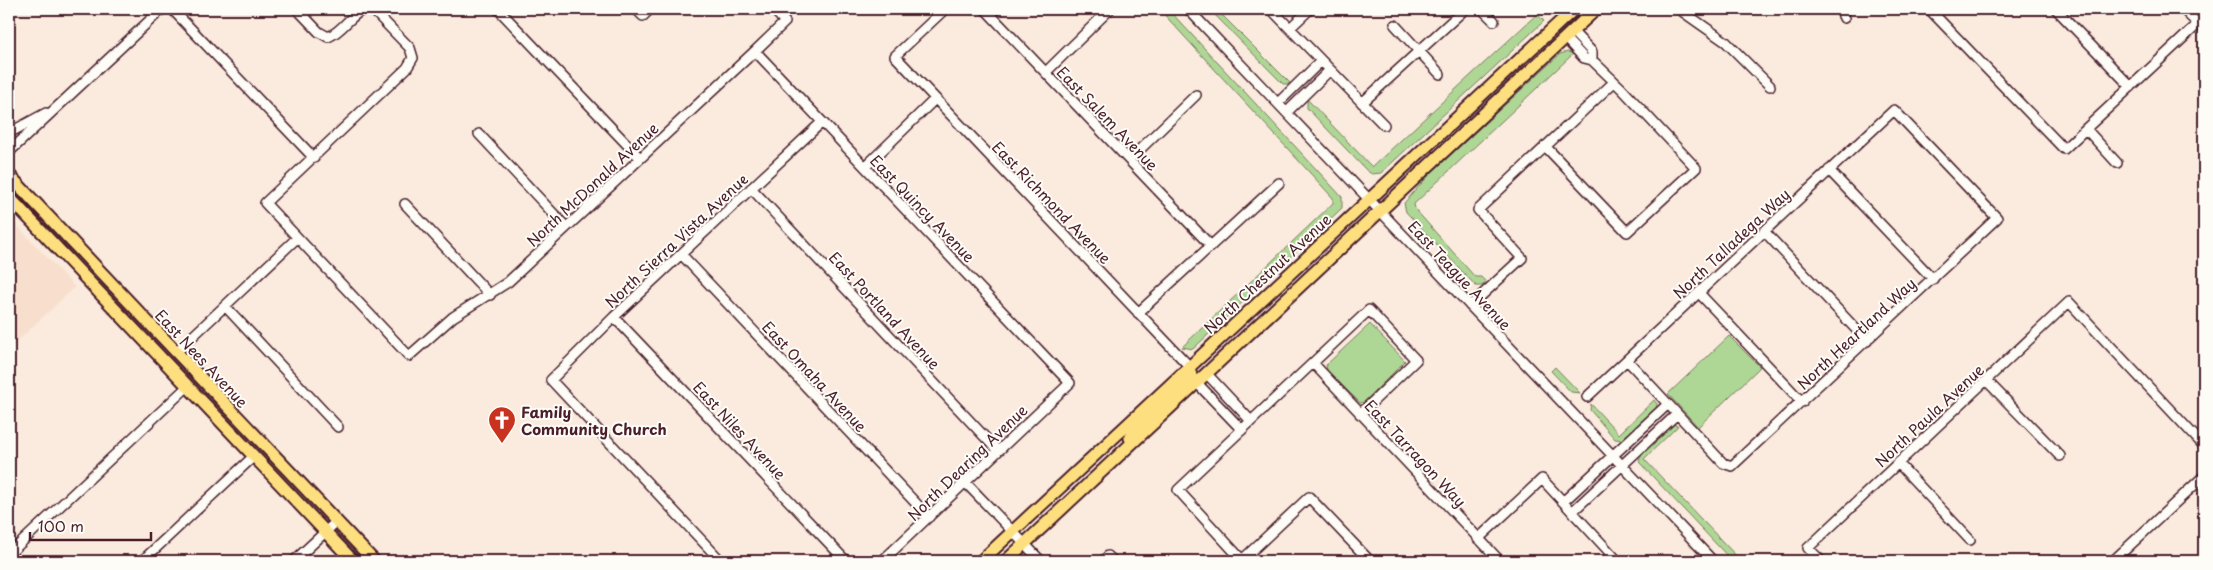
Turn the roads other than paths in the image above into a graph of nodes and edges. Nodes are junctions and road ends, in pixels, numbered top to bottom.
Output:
1 (162, 9) edge
2 (172, 9) edge
3 (297, 9) edge
4 (364, 9) edge
5 (368, 9) edge
6 (498, 9) edge
7 (636, 9) edge
8 (650, 9) edge
9 (772, 9) edge
10 (945, 9) edge
11 (985, 9) edge
12 (1110, 9) edge
13 (1188, 9) edge
14 (1271, 9) edge
15 (1310, 9) edge
16 (1465, 9) edge
17 (1482, 9) edge
18 (1574, 9) edge
19 (1582, 9) edge
20 (1596, 9) edge
21 (1679, 9) edge
22 (1929, 9) edge
23 (2056, 9) edge
24 (2183, 9) edge
25 (1494, 21) dead end
26 (1396, 25) dead end
27 (1290, 28) junction
28 (1569, 34) junction
29 (755, 51) junction
30 (1420, 52) junction
31 (1321, 61) junction
32 (1330, 70) junction
33 (1046, 72) junction
34 (1440, 74) dead end
35 (1304, 78) junction
36 (1614, 82) junction
37 (1770, 86) dead end
38 (1313, 87) junction
39 (2131, 87) junction
40 (1196, 95) dead end
41 (935, 99) junction
42 (1278, 103) junction
43 (1362, 104) junction
44 (56, 108) junction
45 (1287, 112) junction
46 (822, 122) junction
47 (1384, 126) dead end
48 (2086, 129) junction
49 (9, 133) edge
50 (479, 134) dead end
51 (1545, 146) junction
52 (9, 152) edge
53 (314, 158) junction
54 (640, 158) junction
55 (1129, 160) junction
56 (2117, 163) dead end
57 (865, 167) junction
58 (1830, 170) junction
59 (9, 175) edge
60 (1279, 183) dead end
61 (751, 188) junction
62 (9, 197) edge
63 (1369, 198) junction
64 (405, 204) dead end
65 (1381, 211) junction
66 (1997, 218) joint
67 (566, 227) junction
68 (1764, 232) junction
69 (298, 238) junction
70 (1211, 246) junction
71 (680, 254) junction
72 (1933, 279) junction
73 (1699, 292) junction
74 (490, 295) junction
75 (225, 306) junction
76 (1470, 306) junction
77 (1138, 313) junction
78 (614, 317) junction
79 (140, 336) junction
80 (1867, 341) junction
81 (176, 352) junction
82 (1627, 360) junction
83 (1313, 363) junction
84 (1189, 366) junction
85 (1206, 374) junction
86 (1986, 380) junction
87 (1070, 383) joint
88 (1197, 383) junction
89 (188, 386) junction
90 (1225, 394) junction
91 (1587, 397) dead end
92 (1802, 402) junction
93 (1215, 403) junction
94 (1668, 404) junction
95 (1360, 414) junction
96 (1677, 414) junction
97 (1251, 421) junction
98 (338, 427) dead end
99 (1642, 429) junction
100 (1242, 430) junction
101 (1651, 438) junction
102 (2204, 446) edge
103 (998, 451) junction
104 (254, 456) junction
105 (1613, 456) junction
106 (2060, 456) dead end
107 (1111, 463) junction
108 (1898, 463) junction
109 (1622, 465) junction
110 (2204, 476) edge
111 (1589, 478) junction
112 (965, 482) junction
113 (1598, 488) junction
114 (1563, 502) junction
115 (1572, 512) junction
116 (929, 517) junction
117 (336, 521) junction
118 (325, 532) junction
119 (1012, 532) junction
120 (1478, 539) junction
121 (1970, 540) dead end
122 (1024, 545) junction
123 (9, 554) edge
124 (1613, 559) edge
125 (142, 561) edge
126 (294, 561) edge
127 (353, 561) edge
128 (374, 561) edge
129 (721, 561) edge
130 (846, 561) edge
131 (882, 561) edge
132 (981, 561) edge
133 (1006, 561) edge
134 (1041, 561) edge
135 (1243, 561) edge
136 (1370, 561) edge
137 (1500, 561) edge
138 (1713, 561) edge
139 (1821, 561) edge
140 (2113, 561) edge

1 - 44 street
2 - 53 street
3 - 4 street
5 - 53 street
6 - 54 street
7 - 8 street
9 - 29 street, North McDonald Avenue
10 - 41 street, East Richmond Avenue
11 - 33 street, East Salem Avenue
12 - 33 street
13 - 42 street, East Teague Avenue
14 - 27 street
15 - 27 street
16 - 30 street
17 - 25 street
18 - 63 main road, North Chestnut Avenue
19 - 28 main road
20 - 28 main road
21 - 37 street
22 - 48 street
23 - 39 street
24 - 39 street
26 - 30 street
27 - 31 street
28 - 36 street
28 - 65 main road
29 - 46 street, East Quincy Avenue
29 - 54 street, North McDonald Avenue
30 - 34 street
30 - 43 street
31 - 32 street
31 - 35 street
32 - 38 street
32 - 43 street
33 - 55 street, East Salem Avenue
35 - 38 street
35 - 42 street
36 - 51 street
36 - 51 street
38 - 45 street
39 - 48 street
40 - 55 street
41 - 57 street
41 - 77 street, East Richmond Avenue
42 - 45 street, East Teague Avenue
43 - 47 street
44 - 49 street
44 - 52 street
45 - 63 street, East Teague Avenue
46 - 57 street, East Quincy Avenue
46 - 61 street, North Sierra Vista Avenue
48 - 56 street
50 - 67 street
51 - 76 street
53 - 69 street
54 - 67 street, North McDonald Avenue
55 - 70 street, East Salem Avenue
57 - 87 street, East Quincy Avenue
58 - 66 street, North Talladega Way
58 - 68 street, North Talladega Way
58 - 72 street
59 - 81 main road, East Nees Avenue
60 - 70 street
61 - 71 street, North Sierra Vista Avenue
61 - 103 street, East Portland Avenue
62 - 79 main road, East Nees Avenue
63 - 65 street, East Teague Avenue
63 - 84 main road, North Chestnut Avenue
64 - 74 street
65 - 76 street, East Teague Avenue
65 - 85 main road
66 - 72 street, North Heartland Way
67 - 74 street, North McDonald Avenue
68 - 73 street, North Talladega Way
68 - 80 street
69 - 74 street, North McDonald Avenue
69 - 75 street
70 - 77 street
71 - 78 street, North Sierra Vista Avenue
71 - 116 street, East Omaha Avenue
72 - 80 street, North Heartland Way
73 - 82 street, North Talladega Way
73 - 92 street
75 - 81 street
75 - 98 street
76 - 105 street, East Teague Avenue
77 - 84 street, East Richmond Avenue
78 - 129 street, North Sierra Vista Avenue
78 - 130 street, East Niles Avenue
79 - 81 main road
79 - 89 main road, East Nees Avenue
80 - 92 street, North Heartland Way
81 - 117 main road, East Nees Avenue
82 - 91 street, North Talladega Way
82 - 94 street
83 - 95 street, East Tarragon Way
83 - 95 street
83 - 97 street
84 - 107 main road
84 - 119 main road, North Chestnut Avenue
85 - 88 main road
85 - 90 street
86 - 102 street, North Paula Avenue
86 - 106 street
86 - 108 street, North Paula Avenue
87 - 103 street, North Dearing Avenue
88 - 93 street
88 - 107 main road
89 - 104 main road, East Nees Avenue
89 - 123 street
90 - 93 street
90 - 97 street
92 - 96 street, North Heartland Way
93 - 100 street
94 - 96 street
94 - 99 street
95 - 120 street, East Tarragon Way
96 - 101 street
97 - 100 street
99 - 101 street
99 - 105 street
100 - 135 street
101 - 109 street
103 - 112 street, North Dearing Avenue
104 - 118 main road, East Nees Avenue
104 - 125 street
105 - 109 street, East Teague Avenue
105 - 111 street
107 - 122 main road
108 - 121 street
108 - 139 street, North Paula Avenue
109 - 113 street
109 - 138 street, East Teague Avenue
110 - 140 street
111 - 113 street
111 - 114 street
112 - 116 street, North Dearing Avenue
112 - 119 street
113 - 115 street
114 - 115 street
114 - 120 street
115 - 124 street
116 - 131 street, North Dearing Avenue
117 - 118 street
117 - 128 main road, East Nees Avenue
118 - 126 street
118 - 127 main road, East Nees Avenue
119 - 122 street
119 - 132 main road, North Chestnut Avenue
120 - 137 street, East Tarragon Way
122 - 133 main road
122 - 134 street
135 - 136 street

